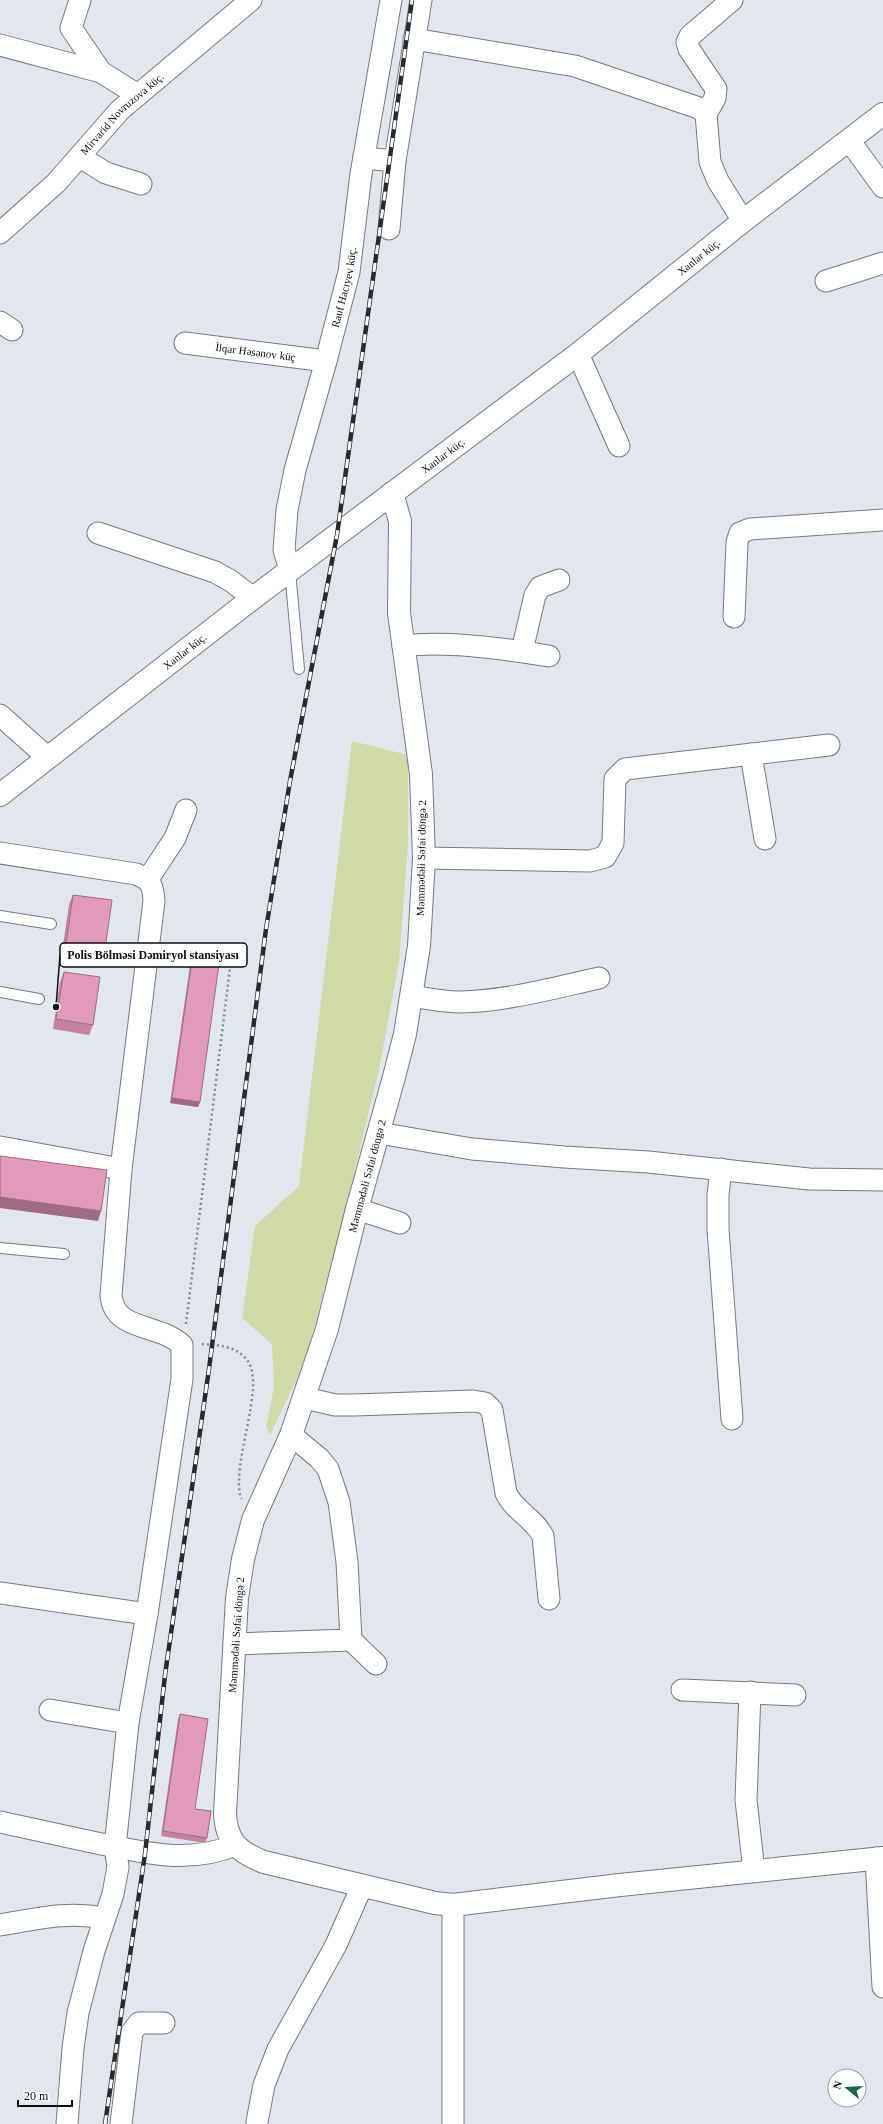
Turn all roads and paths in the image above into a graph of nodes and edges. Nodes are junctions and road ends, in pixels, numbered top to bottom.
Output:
1 (80, 0) edge
2 (251, 0) edge
3 (391, 0) edge
4 (421, 0) edge
5 (732, 0) edge
6 (414, 38) junction
7 (0, 45) edge
8 (101, 72) junction
9 (138, 95) junction
10 (706, 114) junction
11 (883, 114) edge
12 (849, 140) junction
13 (80, 157) junction
14 (364, 158) junction
15 (395, 161) junction
16 (141, 184) dead end
17 (883, 187) edge
18 (743, 221) junction
19 (389, 229) dead end
20 (0, 233) edge
21 (883, 263) edge
22 (826, 281) dead end
23 (185, 343) dead end
24 (578, 354) junction
25 (326, 361) junction
26 (619, 446) dead end
27 (392, 493) junction
28 (883, 520) edge
29 (98, 533) dead end
30 (290, 570) junction
31 (559, 580) dead end
32 (253, 598) junction
33 (734, 617) dead end
34 (403, 646) junction
35 (522, 651) junction
36 (549, 656) dead end
37 (299, 669) dead end
38 (0, 715) edge
39 (829, 745) dead end
40 (751, 754) junction
41 (47, 757) junction
42 (0, 795) edge
43 (186, 810) dead end
44 (765, 839) dead end
45 (0, 853) edge
46 (424, 858) junction
47 (148, 879) junction
48 (0, 916) edge
49 (51, 924) dead end
50 (230, 968) dead end
51 (599, 978) dead end
52 (0, 992) edge
53 (412, 996) junction
54 (39, 999) dead end
55 (379, 1133) junction
56 (0, 1147) edge
57 (121, 1169) junction
58 (721, 1169) junction
59 (883, 1180) edge
60 (357, 1209) junction
61 (400, 1223) dead end
62 (0, 1248) edge
63 (64, 1254) dead end
64 (182, 1345) junction
65 (305, 1398) junction
66 (732, 1419) dead end
67 (291, 1435) junction
68 (253, 1520) junction
69 (0, 1593) edge
70 (548, 1600) dead end
71 (147, 1614) junction
72 (351, 1640) junction
73 (234, 1644) junction
74 (376, 1664) dead end
75 (682, 1690) dead end
76 (750, 1692) junction
77 (795, 1695) dead end
78 (50, 1710) dead end
79 (128, 1723) junction
80 (0, 1822) edge
81 (235, 1845) junction
82 (115, 1847) junction
83 (880, 1858) edge
84 (754, 1871) junction
85 (362, 1886) junction
86 (454, 1905) junction
87 (104, 1918) junction
88 (0, 1924) edge
89 (883, 1986) edge
90 (164, 2023) dead end
91 (258, 2122) dead end
92 (67, 2124) edge
93 (121, 2124) edge
94 (453, 2124) edge

1 - 8 street
2 - 9 street, Mirvarid Novruzova küç.
3 - 14 street, Rauf Hacıyev küç.
4 - 6 street
5 - 10 street
6 - 10 street
6 - 15 street
7 - 8 street
8 - 9 street
9 - 13 street, Mirvarid Novruzova küç.
10 - 18 street
11 - 12 street, Xanlar küç.
12 - 17 street
12 - 18 street, Xanlar küç.
13 - 16 street
13 - 20 street, Mirvarid Novruzova küç.
14 - 15 street
14 - 25 street, Rauf Hacıyev küç.
15 - 19 street
18 - 24 street, Xanlar küç.
21 - 22 street
23 - 25 street, İlqar Həsənov küç
24 - 26 street
24 - 27 street, Xanlar küç.
25 - 30 street, Rauf Hacıyev küç.
27 - 30 street, Xanlar küç.
27 - 34 street, Məmmədəli Səfai döngə 2
28 - 33 street
29 - 32 street
30 - 32 street, Xanlar küç.
30 - 37 lane
31 - 35 street
32 - 41 street, Xanlar küç.
34 - 35 street
34 - 46 street, Məmmədəli Səfai döngə 2
35 - 36 street
38 - 41 street
39 - 40 street
40 - 44 street
40 - 46 street
41 - 42 street, Xanlar küç.
43 - 47 street
45 - 47 street
46 - 53 street, Məmmədəli Səfai döngə 2
47 - 57 street
48 - 49 lane
50 - 64 path
51 - 53 street
52 - 54 lane
53 - 55 street, Məmmədəli Səfai döngə 2
55 - 58 street
55 - 60 street, Məmmədəli Səfai döngə 2
56 - 57 street
57 - 64 street
58 - 59 street
58 - 66 street
60 - 61 street
60 - 65 street, Məmmədəli Səfai döngə 2
62 - 63 lane
64 - 68 path
64 - 71 street
65 - 67 street, Məmmədəli Səfai döngə 2
65 - 70 street
67 - 68 street, Məmmədəli Səfai döngə 2
67 - 72 street
68 - 73 street, Məmmədəli Səfai döngə 2
69 - 71 street
71 - 79 street
72 - 73 street
72 - 74 street
73 - 81 street, Məmmədəli Səfai döngə 2
75 - 76 street
76 - 77 street
76 - 84 street
78 - 79 street
79 - 82 street
80 - 82 street
81 - 82 street
81 - 85 street
82 - 87 street
83 - 84 street
83 - 89 street
84 - 86 street
85 - 86 street
85 - 91 street
86 - 94 street
87 - 88 street
87 - 92 street
90 - 93 street

